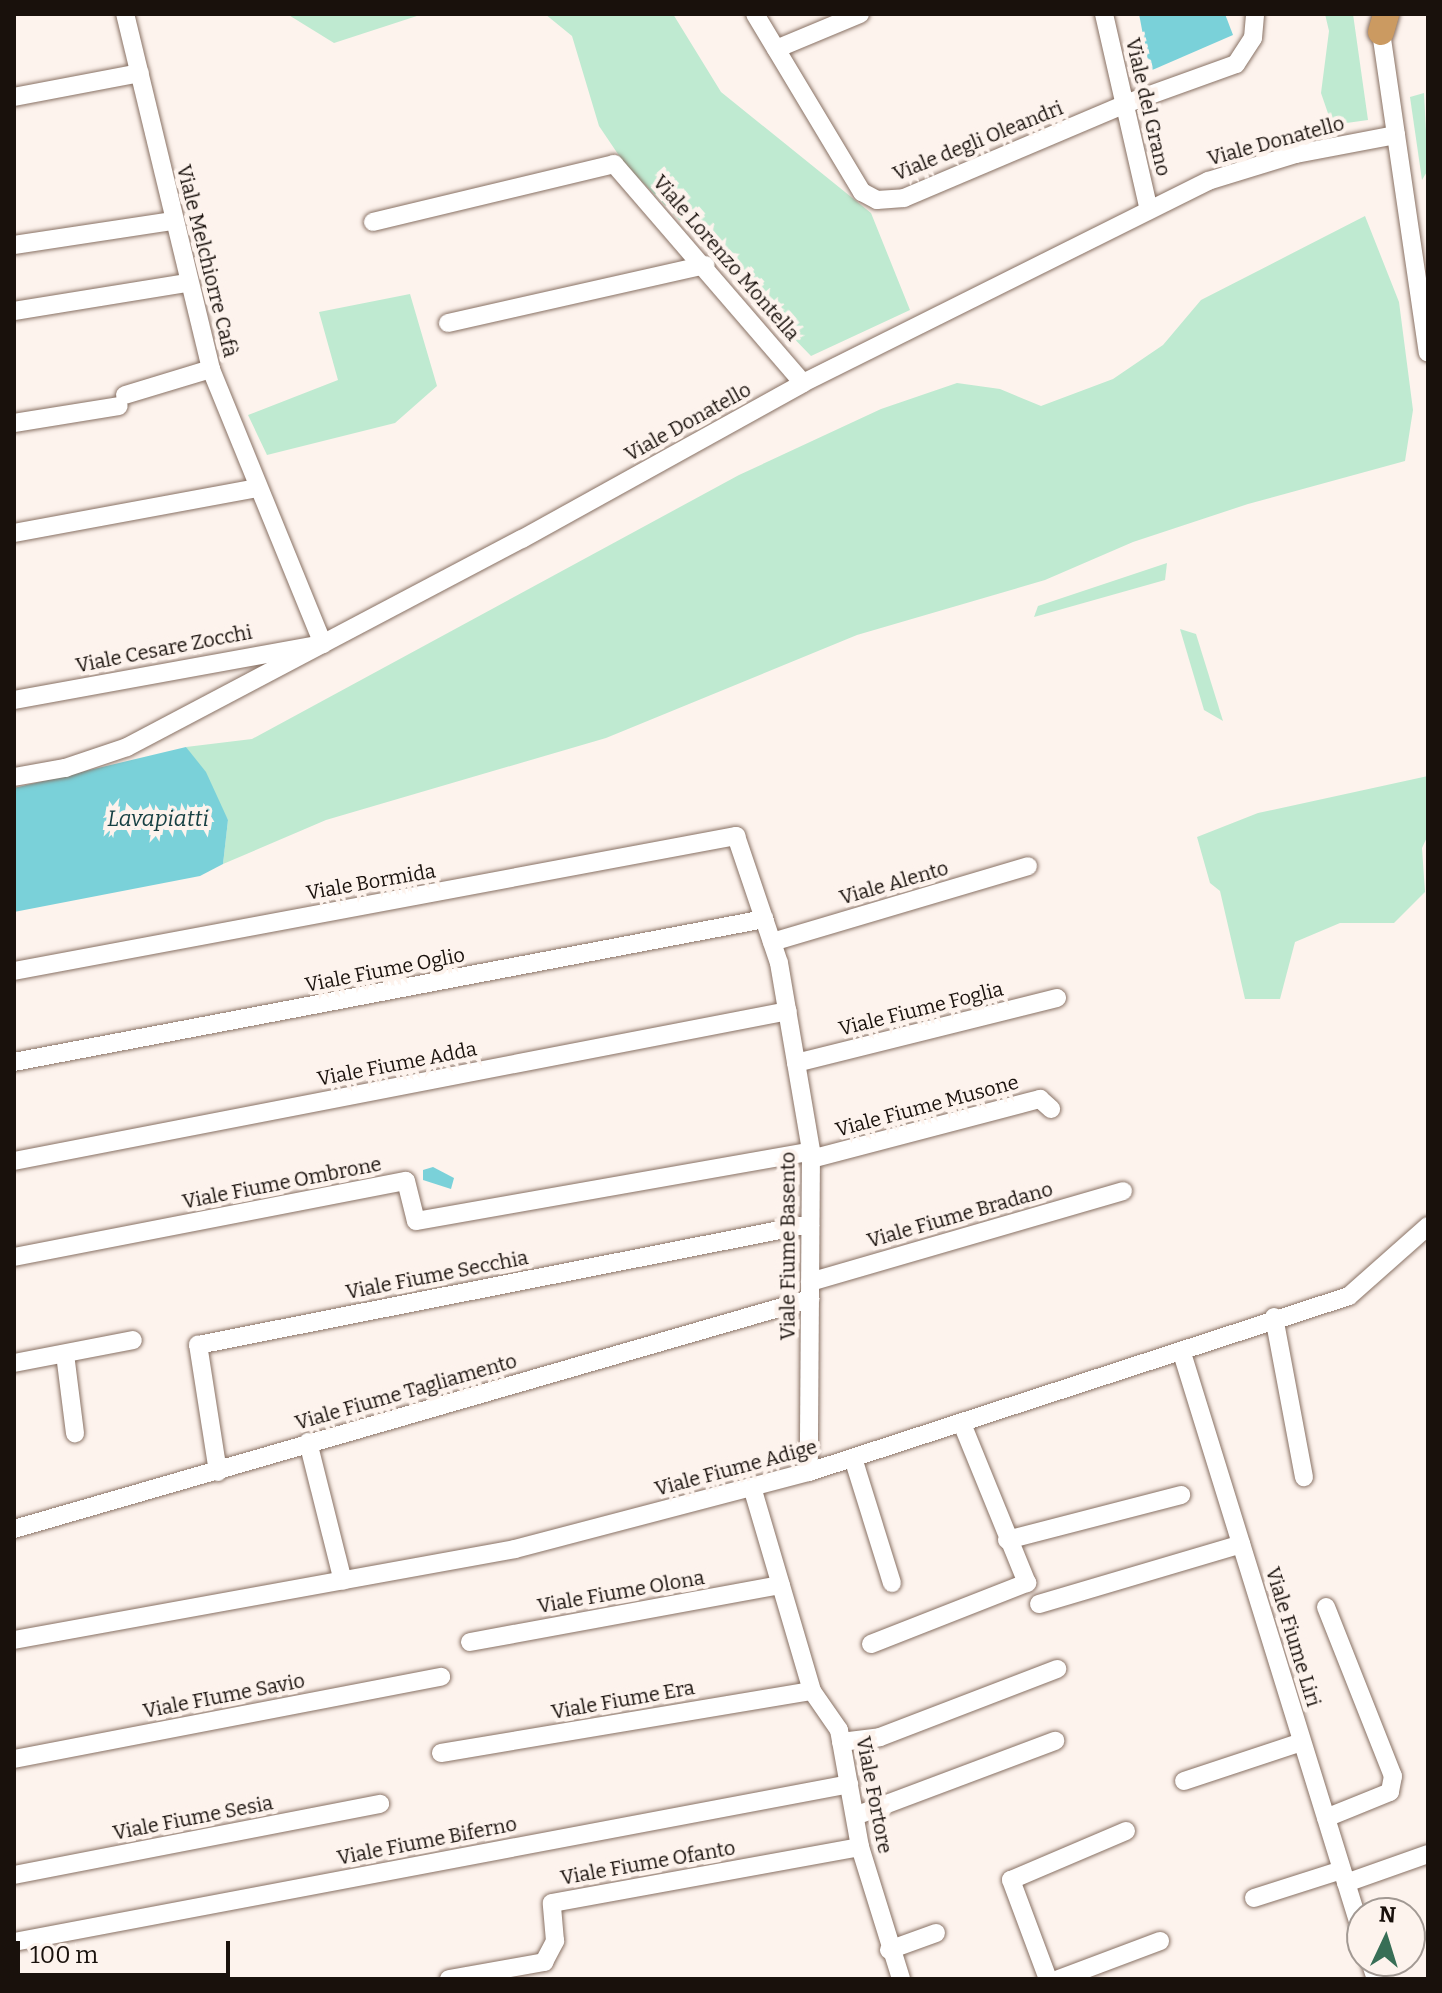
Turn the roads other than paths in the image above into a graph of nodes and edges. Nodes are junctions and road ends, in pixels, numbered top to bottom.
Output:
1 (125, 14) edge
2 (755, 14) edge
3 (860, 14) edge
4 (1104, 14) edge
5 (1255, 14) edge
6 (1382, 20) edge
7 (776, 49) junction
8 (140, 73) junction
9 (14, 97) edge
10 (1125, 104) junction
11 (1396, 135) junction
12 (1149, 210) junction
13 (173, 221) junction
14 (373, 222) dead end
15 (14, 245) edge
16 (706, 265) junction
17 (186, 283) junction
18 (14, 311) edge
19 (448, 323) dead end
20 (1428, 353) edge
21 (211, 369) junction
22 (803, 383) junction
23 (14, 423) edge
24 (256, 488) junction
25 (14, 533) edge
26 (323, 644) junction
27 (14, 700) edge
28 (14, 777) edge
29 (736, 836) joint
30 (1028, 866) dead end
31 (764, 919) junction
32 (772, 942) junction
33 (14, 971) edge
34 (1057, 998) dead end
35 (788, 1011) junction
36 (14, 1062) edge
37 (796, 1063) junction
38 (1051, 1109) dead end
39 (811, 1155) junction
40 (14, 1161) edge
41 (1123, 1191) dead end
42 (810, 1224) junction
43 (1428, 1226) edge
44 (14, 1257) edge
45 (810, 1291) junction
46 (1274, 1317) junction
47 (133, 1340) dead end
48 (1182, 1353) junction
49 (65, 1354) junction
50 (14, 1363) edge
51 (962, 1424) junction
52 (75, 1433) dead end
53 (308, 1442) junction
54 (853, 1458) junction
55 (218, 1472) junction
56 (809, 1472) junction
57 (1304, 1477) dead end
58 (752, 1487) junction
59 (1181, 1495) dead end
60 (14, 1529) edge
61 (1007, 1540) junction
62 (1241, 1544) junction
63 (343, 1581) junction
64 (892, 1583) dead end
65 (781, 1585) junction
66 (1039, 1604) dead end
67 (1326, 1607) dead end
68 (14, 1640) edge
69 (470, 1642) dead end
70 (871, 1644) dead end
71 (1057, 1669) dead end
72 (441, 1677) dead end
73 (812, 1691) junction
74 (1055, 1741) dead end
75 (841, 1742) junction
76 (1302, 1742) junction
77 (441, 1753) dead end
78 (14, 1759) edge
79 (1184, 1781) dead end
80 (849, 1784) junction
81 (380, 1804) dead end
82 (855, 1816) junction
83 (1326, 1818) junction
84 (1126, 1831) dead end
85 (860, 1847) junction
86 (1428, 1854) edge
87 (14, 1875) edge
88 (1344, 1876) junction
89 (1351, 1897) edge
90 (1254, 1898) dead end
91 (936, 1933) dead end
92 (1160, 1941) dead end
93 (14, 1942) edge
94 (889, 1950) junction
95 (449, 1979) edge
96 (901, 1979) edge
97 (1048, 1979) edge
98 (1059, 1979) edge

1 - 8 street, Viale Melchiorre Cafà
2 - 7 street, Viale degli Oleandri
3 - 7 street
4 - 10 street, Viale del Grano
5 - 10 street, Viale degli Oleandri
6 - 11 street
7 - 10 street, Viale degli Oleandri
8 - 9 street
8 - 13 street, Viale Melchiorre Cafà
10 - 12 street, Viale del Grano
11 - 12 street, Viale Donatello
11 - 20 street
12 - 22 street, Viale Donatello
13 - 15 street
13 - 17 street, Viale Melchiorre Cafà
14 - 16 street, Viale Lorenzo Montella
16 - 19 street
16 - 22 street, Viale Lorenzo Montella
17 - 18 street
17 - 21 street, Viale Melchiorre Cafà
21 - 23 street
21 - 24 street, Viale Melchiorre Cafà
22 - 26 street, Viale Donatello
24 - 25 street
24 - 26 street, Viale Melchiorre Cafà
26 - 27 street, Viale Cesare Zocchi
26 - 28 street, Viale Donatello
29 - 31 street, Viale Fiume Basento
29 - 33 street, Viale Bormida
30 - 32 street, Viale Alento
31 - 32 street, Viale Fiume Basento
31 - 36 street, Viale Fiume Oglio
32 - 35 street, Viale Fiume Basento
34 - 37 street, Viale Fiume Foglia
35 - 37 street, Viale Fiume Basento
35 - 40 street, Viale Fiume Adda
37 - 39 street, Viale Fiume Basento
38 - 39 street, Viale Fiume Musone
39 - 42 street, Viale Fiume Basento
39 - 44 street, Viale Fiume Ombrone
41 - 45 street, Viale Fiume Bradano
42 - 45 street, Viale Fiume Basento
42 - 55 street, Viale Fiume Secchia
43 - 46 street, Viale Fiume Adige
45 - 53 street, Viale Fiume Tagliamento
45 - 56 street, Viale Fiume Basento
46 - 48 street, Viale Fiume Adige
46 - 57 street
47 - 49 street
48 - 51 street, Viale Fiume Adige
48 - 62 street, Viale Fiume Liri
49 - 50 street
49 - 52 street
51 - 54 street, Viale Fiume Adige
51 - 61 street
53 - 55 street, Viale Fiume Tagliamento
53 - 63 street
54 - 56 street, Viale Fiume Adige
54 - 64 street
55 - 60 street, Viale Fiume Tagliamento
56 - 58 street, Viale Fiume Adige
58 - 63 street, Viale Fiume Adige
58 - 65 street, Viale Fortore
59 - 61 street
61 - 70 street
62 - 66 street
62 - 76 street, Viale Fiume Liri
63 - 68 street, Viale Fiume Adige
65 - 69 street, Viale Fiume Olona
65 - 73 street, Viale Fortore
67 - 83 street
71 - 75 street
72 - 78 street, Viale FIume Savio
73 - 75 street, Viale Fortore
73 - 77 street, Viale Fiume Era
74 - 82 street
75 - 80 street, Viale Fortore
76 - 79 street
76 - 83 street, Viale Fiume Liri
80 - 82 street, Viale Fortore
80 - 93 street, Viale Fiume Biferno
81 - 87 street, Viale Fiume Sesia
82 - 85 street, Viale Fortore
83 - 88 street, Viale Fiume Liri
84 - 97 street
85 - 94 street, Viale Fortore
85 - 95 street, Viale Fiume Ofanto
86 - 88 street
88 - 89 street, Viale Fiume Liri
88 - 90 street
91 - 94 street
92 - 98 street
94 - 96 street, Viale Fortore

